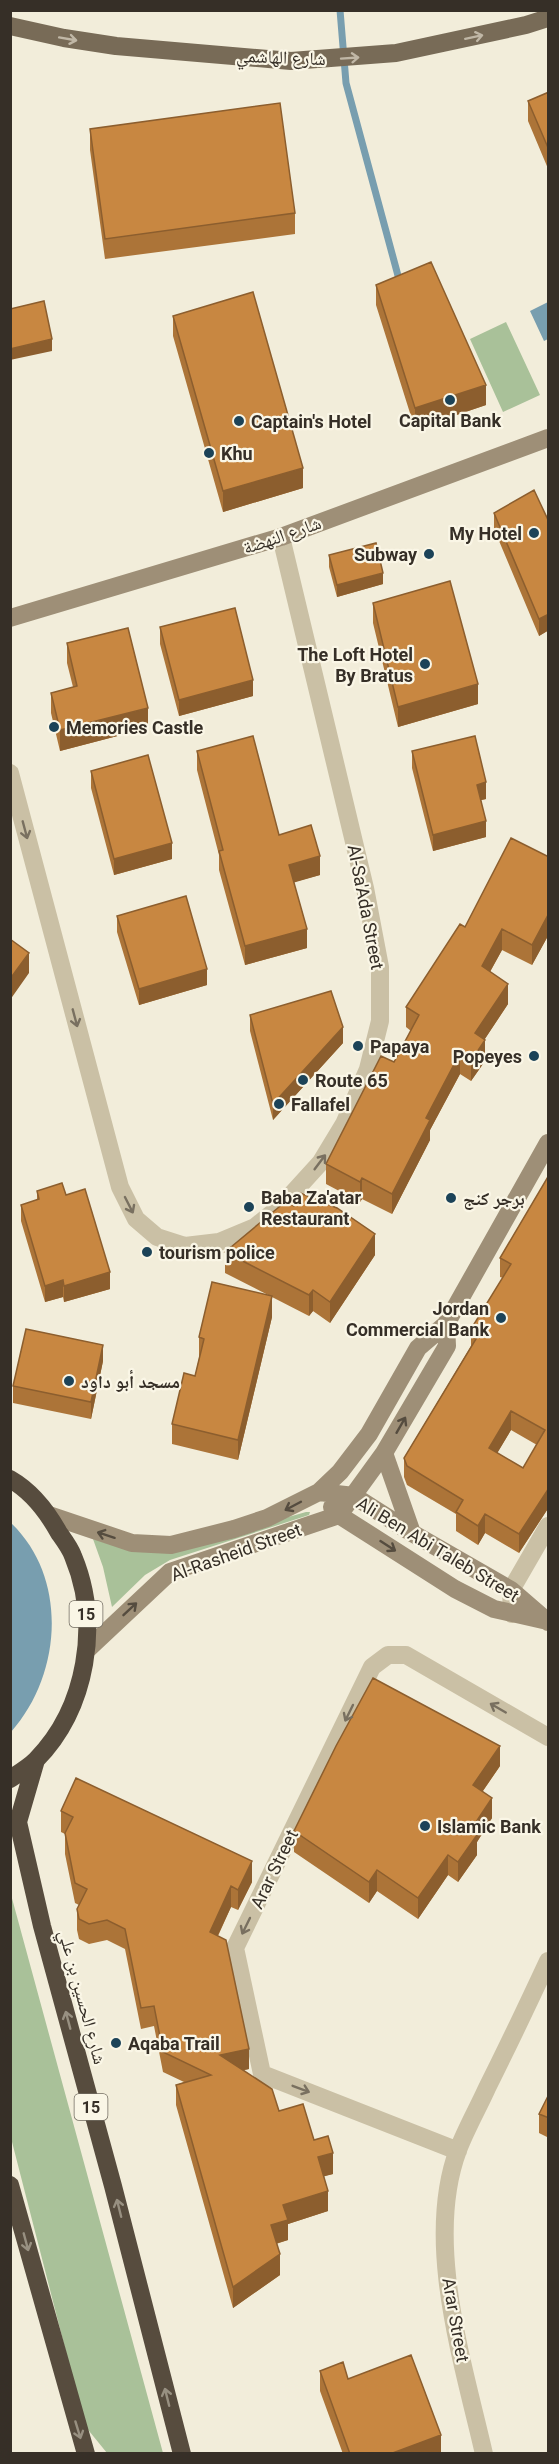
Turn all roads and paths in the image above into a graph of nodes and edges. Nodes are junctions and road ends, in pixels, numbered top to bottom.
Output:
1 (549, 18) edge
2 (10, 26) edge
3 (549, 438) edge
4 (281, 537) junction
5 (10, 618) edge
6 (10, 773) edge
7 (549, 1143) edge
8 (446, 1324) junction
9 (384, 1453) junction
10 (10, 1479) edge
11 (319, 1492) junction
12 (354, 1496) junction
13 (49, 1515) junction
14 (339, 1515) junction
15 (549, 1526) edge
16 (412, 1533) junction
17 (511, 1590) junction
18 (512, 1614) junction
19 (547, 1621) edge
20 (88, 1649) junction
21 (549, 1737) edge
22 (36, 1760) junction
23 (10, 1779) edge
24 (549, 1961) edge
25 (458, 2151) junction
26 (10, 2185) edge
27 (86, 2454) edge
28 (182, 2454) edge
29 (484, 2454) edge

2 -> 1 main road, شارع الهاشمي
3 - 4 main road, شارع النهضة
4 - 5 main road, شارع النهضة
6 -> 4 street, Al-Sa'Ada Street
7 - 8 main road, Al-Rasheid Street
9 -> 8 main road, Al-Rasheid Street
8 - 11 main road, Al-Rasheid Street
9 - 12 main road, Al-Rasheid Street
9 - 16 main road
10 - 13 highway, 15
11 - 12 main road, Ali Ben Abi Taleb Street
11 -> 13 main road, Al-Rasheid Street
11 - 14 main road
12 - 14 main road, Al-Rasheid Street
12 - 16 main road, Ali Ben Abi Taleb Street
13 - 20 highway, 15
14 -> 18 main road
20 -> 14 main road, Al-Rasheid Street
15 - 17 street
16 - 17 main road, Ali Ben Abi Taleb Street
17 - 18 street
17 - 19 main road, Ali Ben Abi Taleb Street
18 - 19 main road
20 - 22 highway, 15
21 -> 25 street, Arar Street
22 - 23 highway, 15
28 -> 22 highway, شارع الحسين بن علي / 15
24 - 25 street, Arar Street
25 - 29 street, Arar Street
26 -> 27 highway

